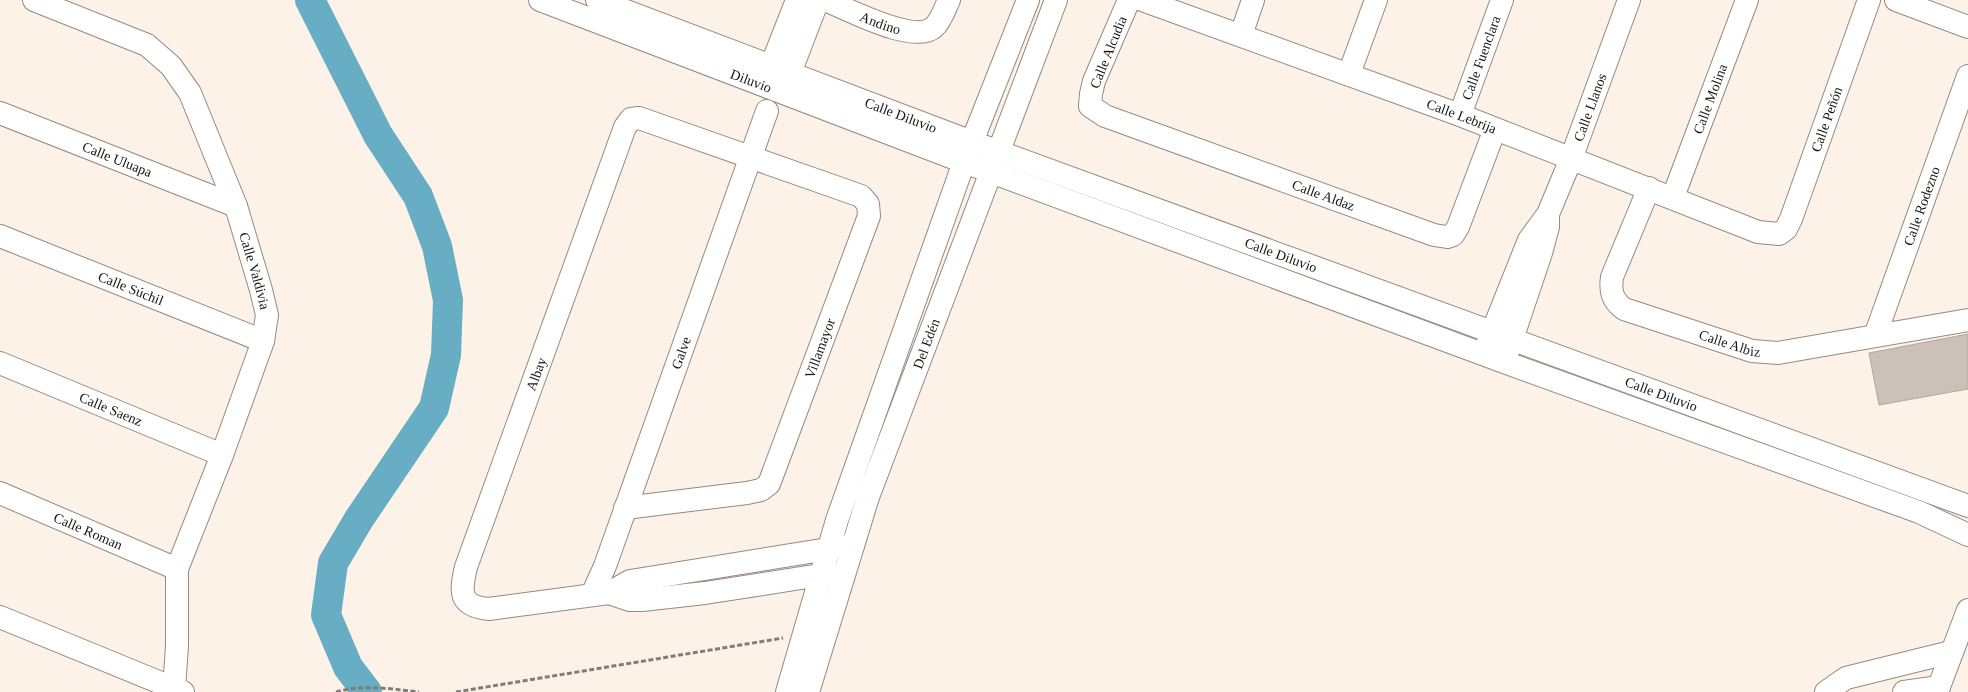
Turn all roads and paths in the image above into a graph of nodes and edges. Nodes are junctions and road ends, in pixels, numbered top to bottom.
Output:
1 (34, 0) edge
2 (540, 0) edge
3 (597, 0) edge
4 (797, 0) edge
5 (818, 0) edge
6 (825, 0) edge
7 (949, 0) edge
8 (1028, 0) edge
9 (1056, 0) edge
10 (1129, 0) edge
11 (1142, 0) edge
12 (1254, 0) edge
13 (1376, 0) edge
14 (1502, 0) edge
15 (1629, 0) edge
16 (1747, 0) edge
17 (1869, 0) edge
18 (1896, 0) edge
19 (1968, 27) edge
20 (1241, 34) junction
21 (1349, 74) junction
22 (1968, 76) edge
23 (777, 79) junction
24 (1090, 106) joint
25 (767, 111) dead end
26 (0, 113) edge
27 (1460, 115) junction
28 (1494, 130) junction
29 (968, 152) junction
30 (745, 155) junction
31 (1571, 159) junction
32 (996, 162) junction
33 (1649, 188) junction
34 (1673, 197) junction
35 (236, 206) junction
36 (1779, 234) joint
37 (0, 236) edge
38 (1968, 320) edge
39 (1502, 336) junction
40 (1875, 336) junction
41 (263, 341) junction
42 (1483, 354) junction
43 (1504, 362) junction
44 (0, 363) edge
45 (222, 455) junction
46 (0, 493) edge
47 (1968, 506) edge
48 (625, 508) junction
49 (1968, 535) edge
50 (853, 545) junction
51 (829, 549) junction
52 (177, 569) junction
53 (844, 571) junction
54 (821, 576) junction
55 (601, 594) junction
56 (1968, 610) edge
57 (0, 617) edge
58 (803, 634) junction
59 (1951, 652) junction
60 (1845, 685) edge
61 (178, 690) edge
62 (1938, 690) edge
63 (336, 692) edge
64 (419, 692) edge
65 (456, 692) edge
66 (786, 692) edge
67 (808, 692) edge
68 (1826, 692) edge
69 (1904, 692) edge

1 - 35 street, Calle Valdivia
2 - 23 street, Diluvio
3 - 23 street, Calle Diluvio
4 - 23 street
5 - 23 street
6 - 7 street, Andino
8 - 29 street, Del Edén
9 - 32 street, Del Edén
10 - 24 street, Calle Alcudia
11 - 20 street, Calle Lebrija
12 - 20 street
13 - 21 street
14 - 27 street, Calle Fuenclara
15 - 31 street, Calle Llanos
16 - 34 street, Calle Molina
17 - 36 street, Calle Peñón
18 - 19 street
20 - 21 street, Calle Lebrija
21 - 27 street, Calle Lebrija
22 - 40 street, Calle Rodezno
23 - 29 street, Calle Diluvio
24 - 28 street, Calle Aldaz
25 - 30 street, Galve
26 - 35 street, Calle Uluapa
27 - 28 street, Calle Lebrija
28 - 31 street, Calle Lebrija
29 - 32 street, Calle Diluvio
29 - 51 street, Del Edén
30 - 48 street, Galve
30 - 48 street, Villamayor
30 - 55 street, Albay
31 - 33 street, Calle Lebrija
31 - 39 street, Calle Llanos
32 - 39 street, Calle Diluvio
32 - 42 street
32 - 50 street, Del Edén
33 - 34 street, Calle Lebrija
33 - 40 street, Calle Albiz
34 - 36 street, Calle Lebrija
35 - 41 street, Calle Valdivia
37 - 41 street, Calle Súchil
38 - 40 street, Calle Albiz
39 - 42 street
39 - 43 street
39 - 47 street, Calle Diluvio
41 - 45 street, Calle Valdivia
42 - 43 street
43 - 49 street
44 - 45 street, Calle Saenz
45 - 52 street, Calle Valdivia
46 - 52 street, Calle Roman
48 - 55 street, Galve
50 - 51 street, Albay
50 - 53 street, Del Edén
51 - 54 street, Del Edén
51 - 55 street, Albay
52 - 61 street, Calle Valdivia
53 - 54 street, Albay
53 - 67 street, Del Edén
54 - 55 street, Albay
54 - 58 street, Del Edén
56 - 59 street
57 - 61 street
58 - 65 path
58 - 66 street, Del Edén
59 - 60 street
59 - 62 street
60 - 68 street
62 - 69 street
63 - 64 path

